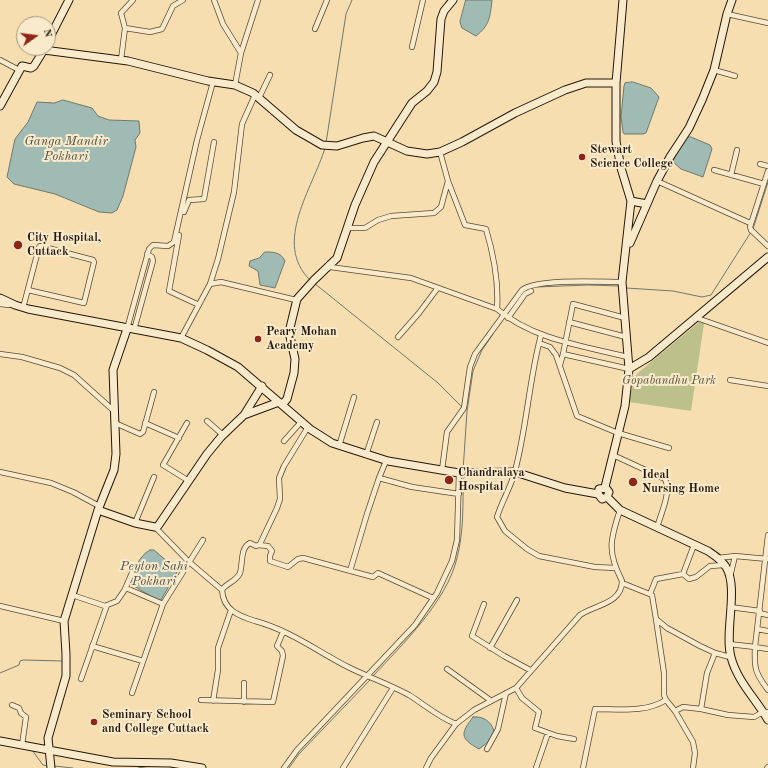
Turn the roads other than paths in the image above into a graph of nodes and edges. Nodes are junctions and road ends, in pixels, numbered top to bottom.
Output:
1 (69, 0) edge
2 (133, 0) edge
3 (183, 0) edge
4 (214, 0) edge
5 (258, 0) edge
6 (327, 0) edge
7 (423, 0) edge
8 (453, 0) edge
9 (623, 0) edge
10 (732, 0) edge
11 (727, 14) junction
12 (768, 23) edge
13 (56, 25) edge
14 (125, 28) junction
15 (315, 29) dead end
16 (412, 47) dead end
17 (56, 51) edge
18 (241, 53) junction
19 (40, 56) edge
20 (0, 60) edge
21 (121, 60) junction
22 (19, 70) junction
23 (714, 70) junction
24 (270, 75) dead end
25 (735, 76) dead end
26 (213, 82) junction
27 (616, 83) junction
28 (235, 85) junction
29 (257, 97) junction
30 (0, 106) edge
31 (214, 142) dead end
32 (386, 142) junction
33 (737, 150) dead end
34 (440, 152) junction
35 (760, 164) dead end
36 (768, 166) edge
37 (714, 170) dead end
38 (768, 171) edge
39 (731, 175) junction
40 (448, 181) junction
41 (657, 181) junction
42 (764, 184) junction
43 (631, 201) junction
44 (647, 204) junction
45 (750, 222) junction
46 (348, 228) junction
47 (768, 246) edge
48 (627, 249) junction
49 (768, 257) edge
50 (330, 267) junction
51 (622, 282) junction
52 (210, 284) junction
53 (437, 289) junction
54 (28, 290) junction
55 (531, 291) dead end
56 (0, 298) edge
57 (296, 300) junction
58 (0, 304) edge
59 (199, 304) junction
60 (15, 305) junction
61 (23, 308) junction
62 (497, 309) junction
63 (503, 314) junction
64 (508, 318) junction
65 (625, 318) junction
66 (697, 318) junction
67 (569, 322) junction
68 (130, 329) junction
69 (541, 335) junction
70 (398, 337) dead end
71 (626, 337) junction
72 (181, 338) junction
73 (565, 341) junction
74 (539, 343) junction
75 (768, 343) edge
76 (0, 354) edge
77 (562, 354) junction
78 (628, 357) junction
79 (641, 362) junction
80 (560, 366) junction
81 (630, 369) junction
82 (730, 380) dead end
83 (262, 386) junction
84 (768, 386) edge
85 (154, 392) dead end
86 (354, 397) dead end
87 (281, 404) junction
88 (114, 411) junction
89 (244, 415) junction
90 (207, 421) dead end
91 (301, 422) junction
92 (377, 422) dead end
93 (145, 423) junction
94 (187, 423) dead end
95 (115, 424) junction
96 (308, 428) junction
97 (618, 433) junction
98 (223, 435) junction
99 (179, 438) junction
100 (284, 441) dead end
101 (339, 446) junction
102 (669, 448) dead end
103 (366, 455) junction
104 (613, 455) junction
105 (386, 461) junction
106 (442, 470) junction
107 (0, 472) edge
108 (515, 472) junction
109 (461, 473) junction
110 (154, 477) dead end
111 (379, 478) junction
112 (189, 481) junction
113 (605, 487) junction
114 (459, 494) junction
115 (598, 494) junction
116 (607, 498) junction
117 (99, 508) junction
118 (620, 510) junction
119 (135, 523) junction
120 (155, 527) junction
121 (656, 528) junction
122 (768, 535) edge
123 (203, 540) dead end
124 (258, 545) junction
125 (694, 545) junction
126 (735, 556) junction
127 (718, 558) junction
128 (767, 559) edge
129 (188, 561) junction
130 (724, 565) junction
131 (135, 566) dead end
132 (615, 568) junction
133 (350, 571) junction
134 (683, 574) junction
135 (730, 577) junction
136 (622, 583) junction
137 (125, 589) junction
138 (222, 590) junction
139 (650, 594) junction
140 (72, 595) junction
141 (433, 598) junction
142 (517, 600) dead end
143 (163, 604) junction
144 (484, 604) dead end
145 (107, 605) junction
146 (0, 606) edge
147 (730, 607) junction
148 (231, 610) junction
149 (759, 612) junction
150 (768, 614) edge
151 (656, 619) junction
152 (64, 621) junction
153 (757, 629) junction
154 (768, 631) edge
155 (283, 632) junction
156 (729, 644) junction
157 (92, 646) junction
158 (755, 647) junction
159 (490, 648) junction
160 (768, 649) edge
161 (715, 652) junction
162 (730, 657) junction
163 (144, 661) junction
164 (447, 669) dead end
165 (530, 670) junction
166 (368, 676) junction
167 (81, 679) dead end
168 (244, 683) dead end
169 (393, 688) junction
170 (516, 688) junction
171 (768, 690) edge
172 (132, 693) dead end
173 (506, 693) junction
174 (202, 700) dead end
175 (490, 700) junction
176 (666, 700) junction
177 (213, 701) junction
178 (244, 702) junction
179 (12, 704) dead end
180 (701, 709) junction
181 (675, 711) junction
182 (766, 712) edge
183 (768, 720) edge
184 (456, 724) junction
185 (548, 733) junction
186 (574, 739) dead end
187 (0, 741) edge
188 (22, 745) junction
189 (487, 749) dead end
190 (49, 750) junction
191 (159, 765) edge
192 (51, 767) edge
193 (202, 768) edge
194 (284, 768) edge
195 (343, 768) edge
196 (426, 768) edge
197 (536, 768) edge
198 (583, 768) edge
199 (693, 768) edge

1 - 13 street
2 - 14 street
3 - 14 street
4 - 18 street
5 - 18 street
6 - 15 street
7 - 16 street
8 - 32 street
9 - 27 street
10 - 11 street
11 - 12 street
11 - 23 street
14 - 21 street
17 - 21 street
18 - 28 street
19 - 22 street
20 - 22 street
21 - 26 street
22 - 30 street
23 - 25 street
23 - 41 street
24 - 29 street
26 - 28 street
26 - 68 street
27 - 34 street
27 - 43 street
28 - 29 street
29 - 32 street
29 - 52 street
31 - 59 street
32 - 34 street
32 - 46 street
33 - 39 street
34 - 40 street
35 - 36 street
37 - 39 street
38 - 42 street
39 - 42 street
40 - 46 street
40 - 62 street
41 - 44 street
41 - 45 street
42 - 45 street
43 - 44 street
43 - 48 street
44 - 48 street
45 - 47 street
46 - 50 street
48 - 51 street
49 - 66 street
50 - 53 street
50 - 57 street
51 - 63 street
51 - 65 street
52 - 57 street
52 - 59 street
53 - 62 street
53 - 70 street
54 - 54 street
54 - 61 street
55 - 64 street
56 - 60 street
57 - 87 street
58 - 60 street
59 - 72 street
60 - 61 street
61 - 68 street
62 - 63 street
63 - 64 street
63 - 106 street
64 - 69 street
65 - 67 street
65 - 71 street
66 - 75 street
66 - 79 street
67 - 71 street
67 - 73 street
68 - 72 street
68 - 88 street
69 - 73 street
69 - 74 street
71 - 78 street
72 - 83 street
73 - 77 street
73 - 78 street
74 - 80 street
74 - 108 street
76 - 88 street
77 - 80 street
77 - 81 street
78 - 79 street
78 - 81 street
79 - 81 street
80 - 97 street
81 - 97 street
82 - 84 street
83 - 87 street
83 - 89 street
85 - 93 street
86 - 101 street
87 - 89 street
87 - 91 street
88 - 95 street
89 - 98 street
90 - 98 street
91 - 96 street
91 - 100 street
92 - 103 street
93 - 95 street
93 - 99 street
94 - 99 street
95 - 117 street
96 - 101 street
96 - 124 street
97 - 102 street
97 - 104 street
98 - 112 street
99 - 112 street
101 - 103 street
103 - 105 street
104 - 113 street
104 - 121 street
105 - 106 street
105 - 111 street
106 - 109 street
107 - 117 street
108 - 109 street
108 - 115 street
108 - 132 street
109 - 114 street
110 - 119 street
111 - 114 street
111 - 133 street
112 - 120 street
113 - 115 street
113 - 116 street
114 - 141 street
115 - 116 street
116 - 118 street
117 - 119 street
117 - 140 street
118 - 121 street
118 - 132 street
119 - 120 street
120 - 129 street
121 - 125 street
122 - 128 street
123 - 129 street
124 - 133 street
124 - 138 street
125 - 127 street
125 - 134 street
126 - 127 street
126 - 128 street
126 - 135 street
127 - 130 street
128 - 149 street
129 - 138 street
129 - 143 street
130 - 134 street
130 - 135 street
131 - 137 street
132 - 136 street
133 - 141 street
134 - 139 street
135 - 147 street
136 - 139 street
136 - 165 street
137 - 143 street
137 - 145 street
138 - 148 street
139 - 151 street
140 - 145 street
140 - 152 street
141 - 166 street
142 - 159 street
143 - 163 street
144 - 159 street
145 - 157 street
146 - 152 street
147 - 149 street
147 - 156 street
148 - 155 street
148 - 177 street
149 - 150 street
149 - 153 street
151 - 161 street
151 - 176 street
152 - 190 street
153 - 154 street
153 - 158 street
155 - 166 street
155 - 178 street
156 - 158 street
156 - 162 street
157 - 163 street
157 - 167 street
158 - 160 street
158 - 171 street
159 - 165 street
161 - 162 street
161 - 180 street
162 - 182 street
163 - 172 street
164 - 175 street
165 - 170 street
166 - 169 street
166 - 194 street
168 - 178 street
169 - 184 street
169 - 195 street
170 - 173 street
170 - 185 street
173 - 175 street
173 - 189 street
174 - 177 street
175 - 184 street
176 - 181 street
176 - 198 street
177 - 178 street
179 - 188 street
180 - 181 street
180 - 182 street
181 - 199 street
182 - 183 street
184 - 196 street
185 - 186 street
185 - 197 street
187 - 188 street
188 - 190 street
190 - 191 street
190 - 192 street
191 - 193 street

